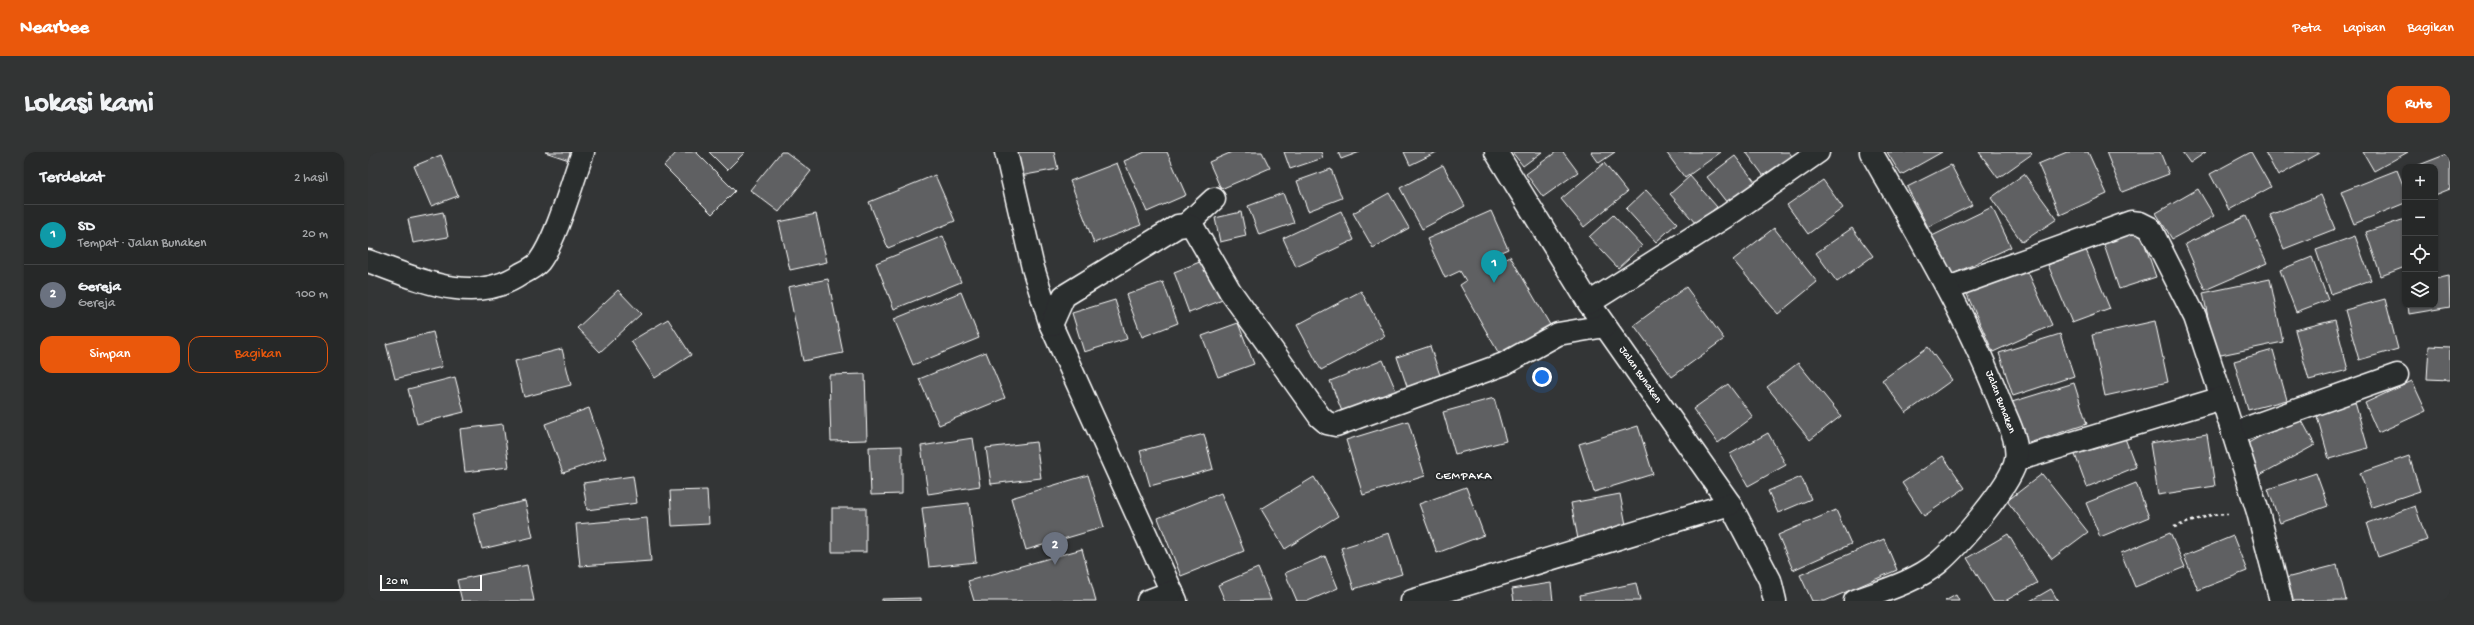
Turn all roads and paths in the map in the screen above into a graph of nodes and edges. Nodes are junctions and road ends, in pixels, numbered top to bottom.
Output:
1 (583, 152) edge
2 (1006, 152) edge
3 (1496, 152) edge
4 (1818, 152) edge
5 (1871, 152) edge
6 (1214, 200) dead end
7 (1186, 225) junction
8 (368, 261) edge
9 (1948, 288) junction
10 (1589, 303) junction
11 (1052, 325) junction
12 (1605, 326) junction
13 (2397, 375) dead end
14 (2222, 398) junction
15 (2233, 433) junction
16 (2016, 460) junction
17 (1730, 504) junction
18 (2258, 512) junction
19 (2174, 527) dead end
20 (1174, 597) edge
21 (1148, 601) edge
22 (1412, 601) edge
23 (1775, 601) edge
24 (1855, 601) edge
25 (2281, 601) edge

1 - 8 street
2 - 11 street
3 - 10 street, Jalan Bunaken
4 - 10 street
5 - 9 street, Jalan Bunaken
6 - 7 street
7 - 11 street
7 - 12 street
9 - 14 street
9 - 16 street, Jalan Bunaken
10 - 12 street, Jalan Bunaken
11 - 20 street
12 - 17 street, Jalan Bunaken
13 - 15 street
14 - 15 street
14 - 16 street
15 - 18 street
16 - 24 street
17 - 22 street
17 - 23 street, Jalan Bunaken
18 - 19 path
18 - 25 street
20 - 21 street

